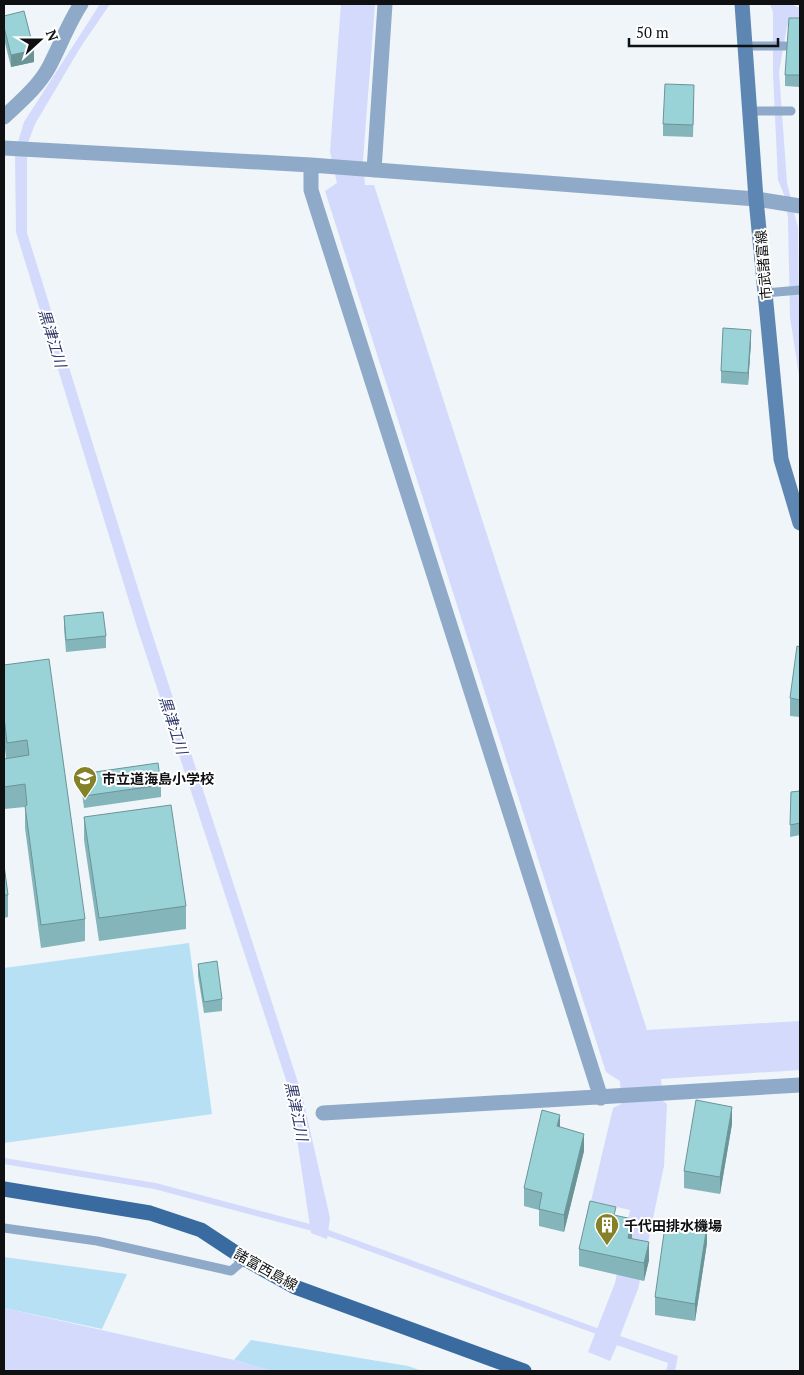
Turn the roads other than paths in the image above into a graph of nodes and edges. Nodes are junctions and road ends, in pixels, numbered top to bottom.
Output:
1 (81, 4) edge
2 (385, 4) edge
3 (742, 4) edge
4 (745, 46) junction
5 (785, 46) edge
6 (750, 111) junction
7 (791, 111) dead end
8 (4, 117) edge
9 (6, 148) edge
10 (319, 166) junction
11 (374, 170) junction
12 (756, 199) junction
13 (800, 206) edge
14 (800, 290) edge
15 (765, 293) junction
16 (800, 523) edge
17 (800, 1085) edge
18 (601, 1098) junction
19 (322, 1113) dead end
20 (4, 1189) edge
21 (4, 1228) edge
22 (245, 1259) junction
23 (524, 1371) edge

1 - 8 street
2 - 11 street
3 - 4 main road, 市武諸富線
4 - 5 lane
4 - 6 main road, 市武諸富線
6 - 7 lane
6 - 12 main road, 市武諸富線
9 - 10 street
10 - 11 street
10 - 18 street
11 - 12 street
12 - 13 street
12 - 15 main road, 市武諸富線
14 - 15 lane
15 - 16 main road, 市武諸富線
17 - 18 street
18 - 19 street
20 - 22 main road, 諸富西島線
21 - 22 lane
22 - 23 main road, 諸富西島線

